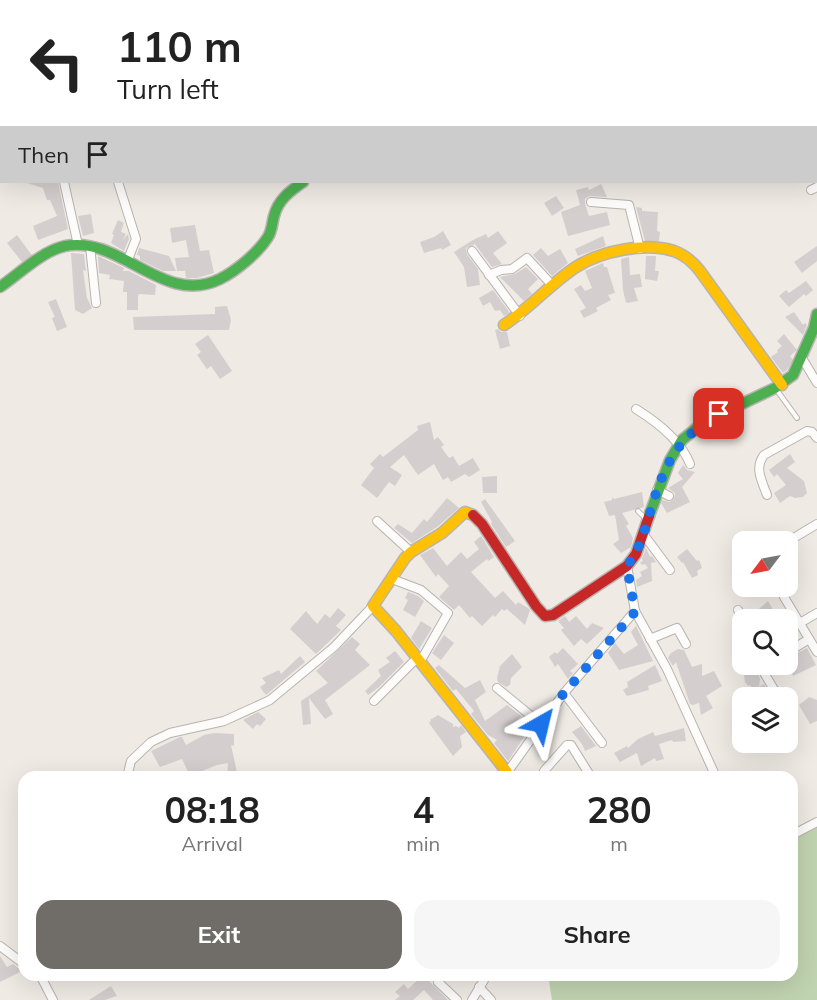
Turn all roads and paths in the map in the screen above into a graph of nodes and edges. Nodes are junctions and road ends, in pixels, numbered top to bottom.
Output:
1 (64, 183) edge
2 (118, 183) edge
3 (302, 183) edge
4 (591, 202) dead end
5 (78, 245) junction
6 (90, 246) junction
7 (640, 249) junction
8 (472, 251) dead end
9 (127, 262) junction
10 (489, 275) junction
11 (552, 285) junction
12 (0, 287) edge
13 (96, 303) dead end
14 (817, 314) edge
15 (519, 316) junction
16 (504, 325) dead end
17 (802, 358) junction
18 (817, 383) edge
19 (778, 386) junction
20 (636, 410) dead end
21 (797, 418) dead end
22 (817, 438) edge
23 (679, 446) junction
24 (690, 464) dead end
25 (657, 489) junction
26 (767, 495) dead end
27 (669, 496) dead end
28 (638, 510) dead end
29 (647, 520) junction
30 (377, 521) dead end
31 (817, 524) edge
32 (644, 535) junction
33 (798, 535) edge
34 (411, 552) junction
35 (627, 566) junction
36 (670, 570) dead end
37 (392, 579) junction
38 (784, 597) edge
39 (373, 606) junction
40 (635, 612) junction
41 (817, 613) edge
42 (800, 624) junction
43 (650, 639) junction
44 (809, 639) junction
45 (686, 644) dead end
46 (798, 646) edge
47 (817, 652) edge
48 (419, 660) junction
49 (497, 688) dead end
50 (564, 693) junction
51 (375, 701) dead end
52 (541, 724) junction
53 (602, 743) dead end
54 (128, 771) edge
55 (504, 771) edge
56 (508, 771) edge
57 (544, 771) edge
58 (588, 771) edge
59 (713, 771) edge
60 (817, 822) edge
61 (798, 832) edge
62 (0, 946) edge
63 (18, 960) edge
64 (44, 981) edge
65 (484, 981) edge
66 (438, 982) dead end
67 (479, 987) junction
68 (53, 1000) edge
69 (457, 1000) edge
70 (472, 1000) edge
71 (491, 1000) edge

1 - 5 street
2 - 9 street
3 - 9 street
4 - 7 street
5 - 6 street
5 - 12 street
6 - 9 street
6 - 13 street
7 - 11 street
7 - 19 street
8 - 10 street
10 - 11 street
10 - 15 street
11 - 15 street
14 - 17 street
15 - 16 street
17 - 18 street
17 - 19 street
19 - 21 lane
19 - 23 street
20 - 23 street
22 - 26 street
23 - 24 street
23 - 25 street
25 - 27 street
25 - 29 street
28 - 29 lane
29 - 32 street
30 - 34 street
31 - 33 street
32 - 35 street
32 - 36 street
34 - 35 street
34 - 37 street
35 - 40 street
37 - 39 street
37 - 48 street
38 - 42 street
39 - 48 street
39 - 54 street
40 - 43 street
40 - 50 street
41 - 42 street
42 - 44 street
43 - 45 street
43 - 59 street
44 - 46 street
44 - 47 street
48 - 51 street
48 - 55 street
49 - 52 street
50 - 52 street
50 - 53 street
52 - 56 street
57 - 58 street
60 - 61 street
62 - 63 street
64 - 68 street
65 - 67 street
66 - 69 street
67 - 70 street
67 - 71 street

